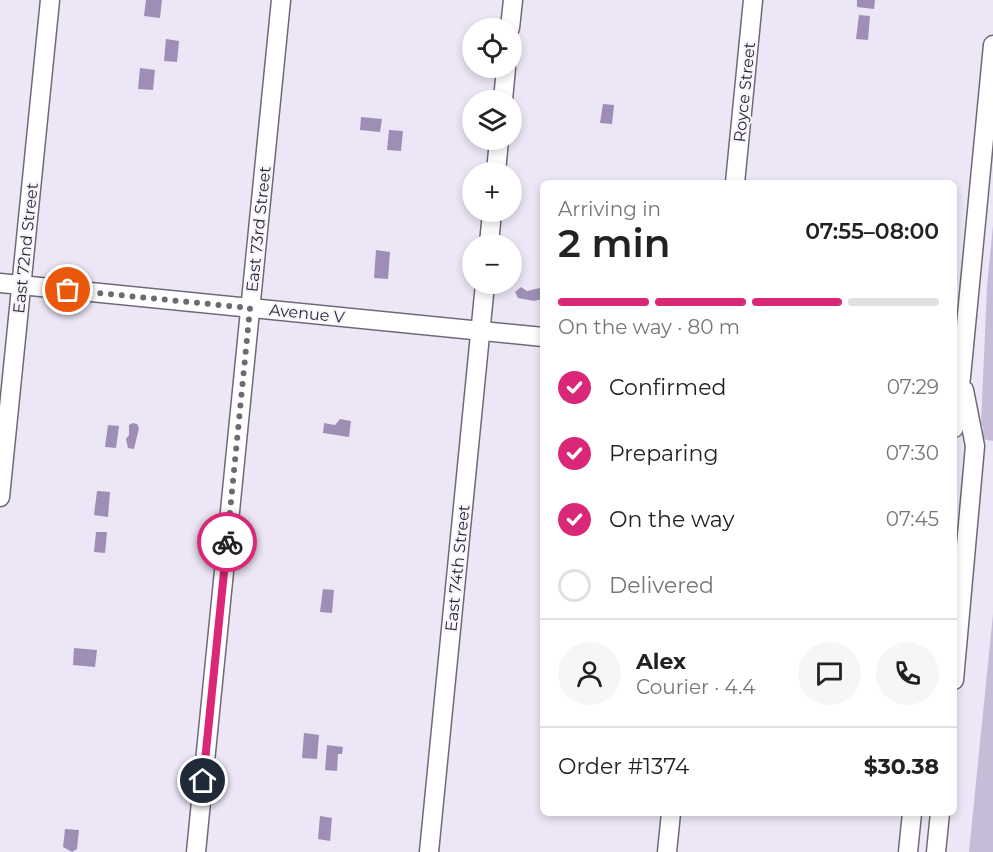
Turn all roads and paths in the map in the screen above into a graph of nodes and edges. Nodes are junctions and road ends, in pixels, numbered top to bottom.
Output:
1 (50, 0) edge
2 (281, 0) edge
3 (513, 0) edge
4 (753, 0) edge
5 (511, 18) edge
6 (993, 45) edge
7 (735, 180) edge
8 (0, 283) edge
9 (21, 285) junction
10 (484, 294) edge
11 (250, 308) junction
12 (480, 331) junction
13 (540, 337) edge
14 (957, 377) edge
15 (0, 497) edge
16 (957, 647) edge
17 (671, 816) edge
18 (912, 816) edge
19 (940, 816) edge
20 (196, 852) edge
21 (429, 852) edge
22 (668, 852) edge
23 (908, 852) edge
24 (936, 852) edge

1 - 9 street, East 72nd Street
2 - 11 street, East 73rd Street
3 - 5 street
4 - 7 street, Royce Street
6 - 14 street
8 - 9 street, Avenue V
9 - 11 street, Avenue V
9 - 15 street, East 72nd Street
10 - 12 street, East 74th Street
11 - 12 street, Avenue V
11 - 20 street, East 73rd Street
12 - 13 street, Avenue V
12 - 21 street, East 74th Street
14 - 16 street
17 - 22 street
18 - 23 street
19 - 24 street

